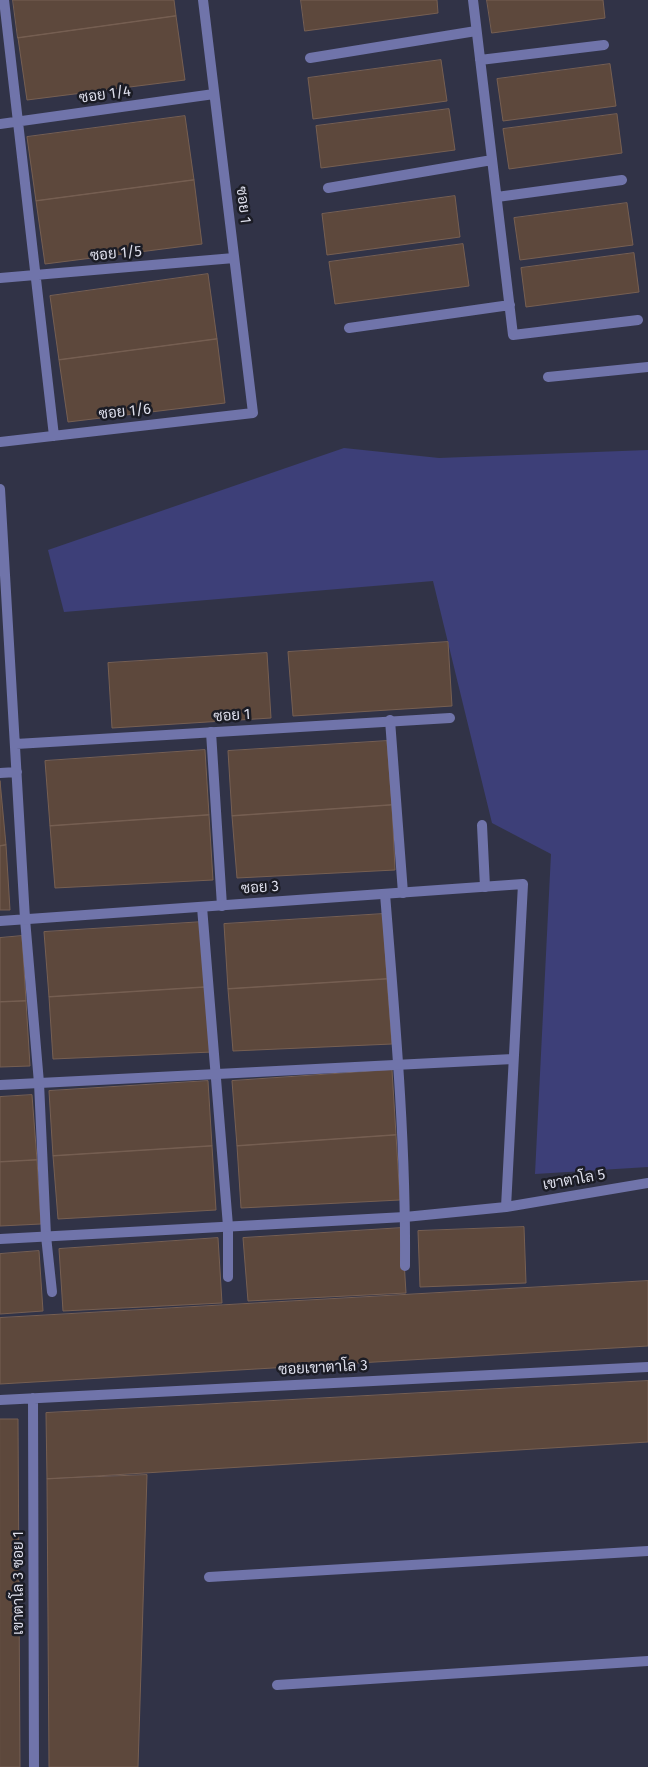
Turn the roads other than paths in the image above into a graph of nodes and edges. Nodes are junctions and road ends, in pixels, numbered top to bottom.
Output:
1 (4, 0) edge
2 (202, 0) edge
3 (473, 0) edge
4 (476, 31) junction
5 (604, 45) dead end
6 (310, 58) dead end
7 (480, 60) junction
8 (214, 94) junction
9 (18, 122) junction
10 (0, 124) edge
11 (492, 160) junction
12 (622, 180) dead end
13 (328, 188) dead end
14 (497, 197) junction
15 (234, 258) junction
16 (36, 276) junction
17 (0, 278) edge
18 (510, 306) junction
19 (638, 320) dead end
20 (349, 328) dead end
21 (648, 367) edge
22 (548, 377) dead end
23 (253, 413) joint
24 (54, 436) junction
25 (0, 442) edge
26 (0, 489) edge
27 (450, 718) dead end
28 (390, 720) junction
29 (211, 732) junction
30 (16, 744) junction
31 (17, 772) junction
32 (0, 773) edge
33 (482, 825) dead end
34 (485, 887) junction
35 (403, 893) junction
36 (386, 894) junction
37 (222, 906) junction
38 (202, 907) junction
39 (25, 920) junction
40 (0, 921) edge
41 (513, 1059) junction
42 (399, 1065) junction
43 (217, 1074) junction
44 (39, 1083) junction
45 (0, 1085) edge
46 (648, 1183) edge
47 (506, 1207) junction
48 (405, 1217) junction
49 (228, 1226) junction
50 (46, 1236) junction
51 (0, 1239) edge
52 (405, 1266) dead end
53 (228, 1277) dead end
54 (52, 1292) dead end
55 (648, 1367) edge
56 (33, 1398) junction
57 (0, 1400) edge
58 (648, 1551) edge
59 (208, 1577) dead end
60 (648, 1660) edge
61 (277, 1686) dead end
62 (34, 1767) edge

1 - 9 street
2 - 8 street, ซอย 1
3 - 4 street
4 - 6 street
4 - 7 street
5 - 7 street
7 - 11 street
8 - 9 street, ซอย 1/4
8 - 15 street, ซอย 1
9 - 10 street, ซอย 1/4
9 - 16 street
11 - 13 street
11 - 14 street
12 - 14 street
14 - 18 street
15 - 16 street, ซอย 1/5
15 - 23 street, ซอย 1
16 - 17 street, ซอย 1/5
16 - 24 street
18 - 19 street
18 - 20 street
21 - 22 street
23 - 24 street, ซอย 1/6
24 - 25 street, ซอย 1/6
26 - 30 street
27 - 28 street, ซอย 1
28 - 29 street, ซอย 1
28 - 35 street
29 - 30 street, ซอย 1
29 - 37 street
30 - 31 street
31 - 32 street
31 - 39 street
33 - 34 street
34 - 35 street, ซอย 3
34 - 41 street, ซอย 3
35 - 36 street, ซอย 3
36 - 37 street, ซอย 3
36 - 42 street
37 - 38 street, ซอย 3
38 - 39 street, ซอย 3
38 - 43 street
39 - 40 street, ซอย 3
39 - 44 street
41 - 42 street
41 - 47 street
42 - 43 street
42 - 48 street
43 - 44 street
43 - 49 street
44 - 45 street
44 - 50 street
46 - 47 street, เขาตาโล 5
47 - 48 street, เขาตาโล 5
48 - 49 street, เขาตาโล 5
48 - 52 street
49 - 50 street, เขาตาโล 5
49 - 53 street
50 - 51 street, เขาตาโล 5
50 - 54 street
55 - 56 street, ซอยเขาตาโล 3
56 - 57 street, ซอยเขาตาโล 3
56 - 62 street, เขาตาโล 3 ซอย 1
58 - 59 street
60 - 61 street

